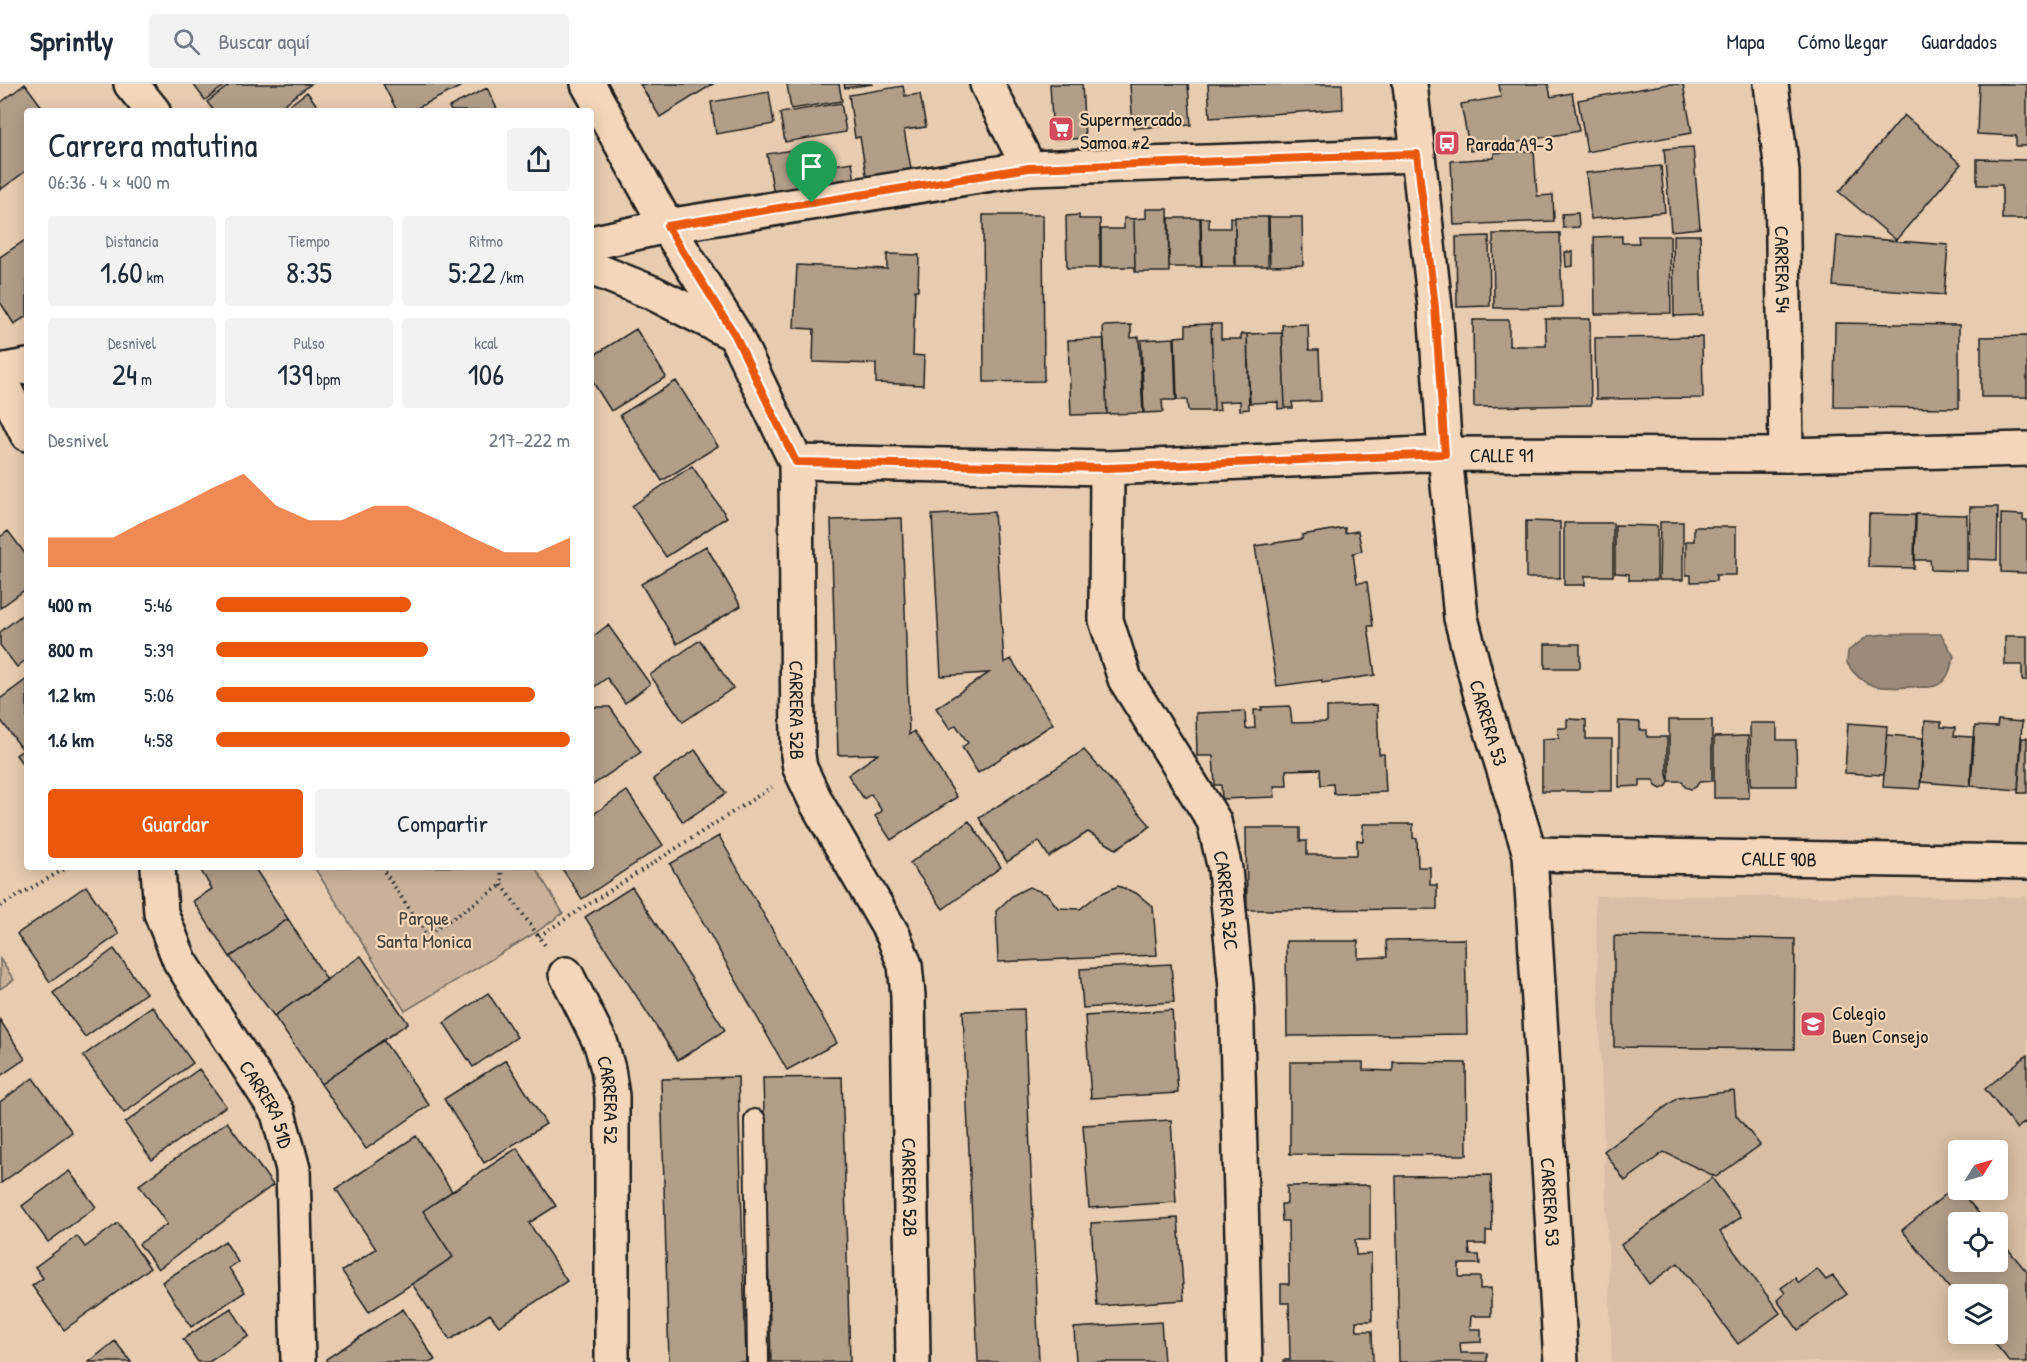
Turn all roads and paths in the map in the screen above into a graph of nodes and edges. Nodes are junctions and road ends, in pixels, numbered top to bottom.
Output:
1 (130, 84) edge
2 (588, 84) edge
3 (987, 84) edge
4 (1410, 84) edge
5 (1771, 84) edge
6 (150, 108) edge
7 (1417, 154) junction
8 (1029, 168) junction
9 (667, 226) junction
10 (594, 242) edge
11 (594, 269) edge
12 (735, 335) junction
13 (24, 367) edge
14 (0, 371) edge
15 (0, 379) edge
16 (24, 428) edge
17 (2027, 449) edge
18 (1445, 454) junction
19 (1786, 455) junction
20 (796, 462) junction
21 (1107, 468) junction
22 (800, 768) junction
23 (1530, 854) junction
24 (2027, 862) edge
25 (63, 870) edge
26 (158, 870) edge
27 (383, 870) edge
28 (501, 870) edge
29 (502, 885) junction
30 (0, 906) edge
31 (538, 936) junction
32 (566, 974) joint
33 (755, 1120) dead end
34 (298, 1362) edge
35 (612, 1362) edge
36 (758, 1362) edge
37 (913, 1362) edge
38 (1245, 1362) edge
39 (1561, 1362) edge

1 - 6 street
2 - 9 street, CARRERA 52B
3 - 8 street
4 - 7 street, CARRERA 53
5 - 19 street, CARRERA 54
7 - 8 street
7 - 18 street, CARRERA 53
8 - 9 street
9 - 10 street
9 - 12 street, CARRERA 52B
11 - 12 street
12 - 20 street, CARRERA 52B
13 - 14 street
15 - 16 street
17 - 19 street, CALLE 91
18 - 19 street, CALLE 91
18 - 21 street, CALLE 91
18 - 23 street, CARRERA 53
20 - 21 street, CALLE 91
20 - 22 street, CARRERA 52B
21 - 38 street, CARRERA 52C
22 - 31 path
22 - 37 street, CARRERA 52B
23 - 24 street, CALLE 90B
23 - 39 street, CARRERA 53
25 - 30 path
26 - 34 street, CARRERA 51D
27 - 29 path
28 - 29 path
29 - 31 path
31 - 32 path
32 - 35 street, CARRERA 52
33 - 36 lane

